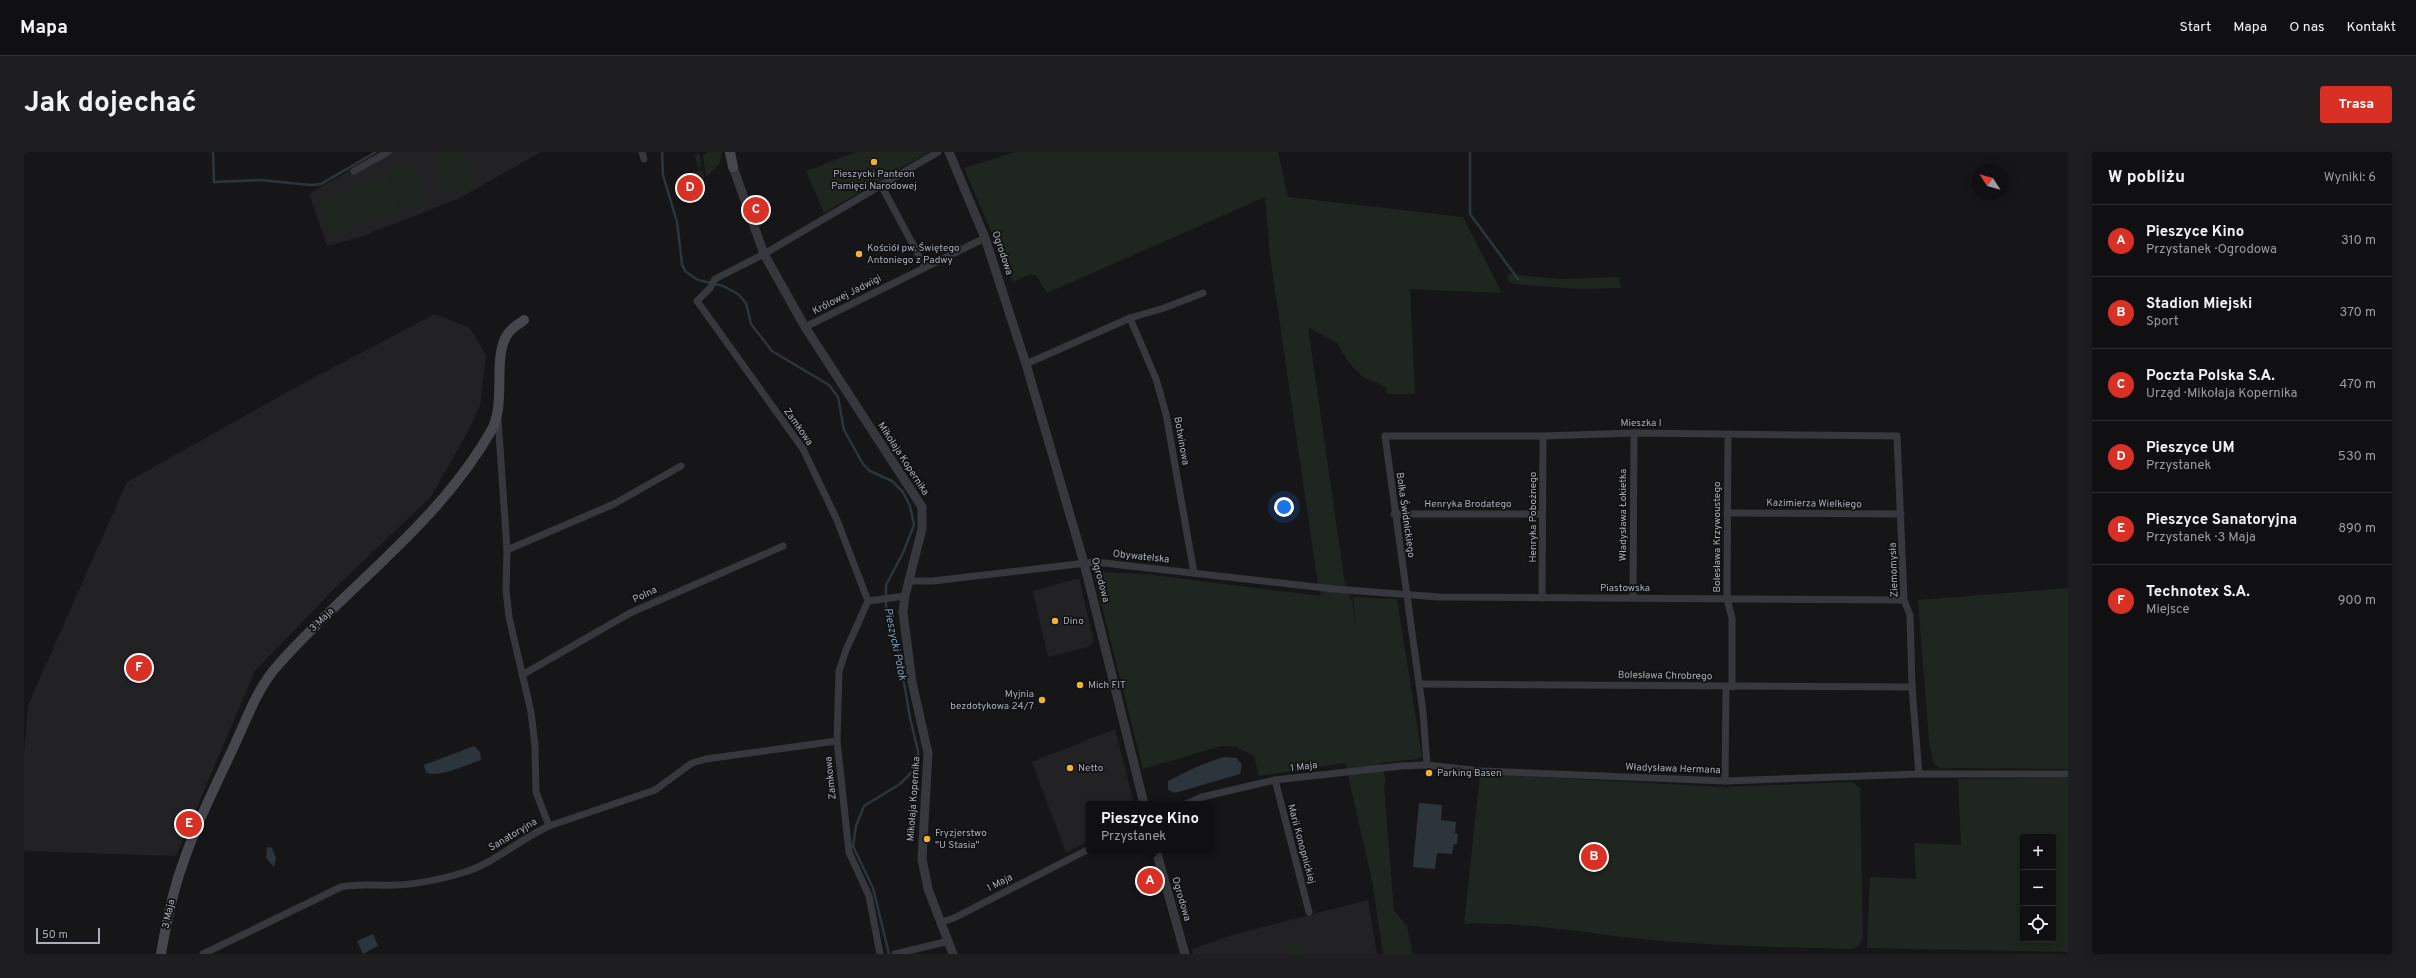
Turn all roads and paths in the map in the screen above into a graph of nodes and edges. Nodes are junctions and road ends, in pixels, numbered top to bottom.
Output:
1 (388, 152) edge
2 (730, 152) edge
3 (938, 152) edge
4 (950, 152) edge
5 (733, 167) joint
6 (354, 171) dead end
7 (881, 186) junction
8 (985, 238) junction
9 (764, 254) junction
10 (925, 267) junction
11 (1203, 293) dead end
12 (1130, 318) junction
13 (524, 320) dead end
14 (805, 327) junction
15 (1026, 364) junction
16 (498, 414) junction
17 (1634, 433) junction
18 (1728, 434) junction
19 (1385, 436) joint
20 (1543, 436) junction
21 (1897, 436) joint
22 (681, 466) dead end
23 (1727, 513) junction
24 (1394, 514) junction
25 (1542, 514) junction
26 (1901, 514) junction
27 (783, 546) dead end
28 (507, 550) junction
29 (1084, 563) junction
30 (1194, 573) junction
31 (909, 581) junction
32 (1346, 590) joint
33 (905, 596) junction
34 (1406, 596) junction
35 (1542, 598) junction
36 (1633, 598) junction
37 (1726, 599) junction
38 (868, 600) junction
39 (1904, 600) junction
40 (522, 674) junction
41 (1419, 684) junction
42 (1729, 687) junction
43 (1912, 687) junction
44 (837, 741) junction
45 (1427, 765) junction
46 (1919, 774) junction
47 (2068, 774) edge
48 (1275, 780) junction
49 (1725, 781) junction
50 (1143, 801) edge
51 (1193, 801) edge
52 (548, 826) junction
53 (1086, 852) edge
54 (1157, 853) edge
55 (1309, 912) dead end
56 (942, 922) junction
57 (949, 941) junction
58 (161, 954) edge
59 (203, 954) edge
60 (880, 954) edge
61 (895, 954) edge
62 (953, 954) edge
63 (1185, 954) edge

1 - 6 street
2 - 5 main road
3 - 7 street
4 - 8 street, Ogrodowa
5 - 9 street, Mikołaja Kopernika
7 - 9 street
7 - 10 street
8 - 10 street, Królowej Jadwigi
8 - 15 street, Ogrodowa
9 - 14 street, Mikołaja Kopernika
9 - 38 street, Zamkowa
10 - 14 street, Królowej Jadwigi
11 - 12 street
12 - 15 street
12 - 30 street, Botwinowa
13 - 16 main road, 3 Maja
14 - 31 street, Mikołaja Kopernika
15 - 29 street, Ogrodowa
16 - 28 street
16 - 58 main road, 3 Maja
17 - 18 street, Mieszka I
17 - 20 street, Mieszka I
17 - 36 street, Władysława Łokietka
18 - 21 street, Mieszka I
18 - 23 street, Bolesława Krzywoustego
19 - 20 street, Mieszka I
19 - 24 street, Bolka Świdnickiego
20 - 25 street, Henryka Pobożnego
21 - 26 street, Ziemomysła
22 - 28 street
23 - 26 street, Kazimierza Wielkiego
23 - 37 street, Bolesława Krzywoustego
24 - 25 street, Henryka Brodatego
24 - 34 street, Bolka Świdnickiego
25 - 35 street, Henryka Pobożnego
26 - 39 street, Ziemomysła
27 - 40 street, Polna
28 - 40 street
29 - 30 street, Obywatelska
29 - 31 street, Obywatelska
29 - 50 street, Ogrodowa
30 - 32 street, Obywatelska
31 - 33 street, Mikołaja Kopernika
32 - 34 street, Piastowska
33 - 38 street
33 - 56 street, Mikołaja Kopernika
34 - 35 street, Piastowska
34 - 41 street, Bolka Świdnickiego
35 - 36 street, Piastowska
36 - 37 street, Piastowska
37 - 39 street, Piastowska
37 - 42 street, Bolesława Krzywoustego
38 - 44 street, Zamkowa
39 - 43 street, Ziemomysła
40 - 52 street
41 - 42 street, Bolesława Chrobrego
41 - 45 street, Bolka Świdnickiego
42 - 43 street, Bolesława Chrobrego
42 - 49 street, Bolesława Krzywoustego
43 - 46 street, Ziemomysła
44 - 52 street, Sanatoryjna
44 - 60 street, Zamkowa
45 - 48 street, 1 Maja
45 - 49 street, Władysława Hermana
46 - 47 street, Władysława Hermana
46 - 49 street, Władysława Hermana
48 - 51 street, 1 Maja
48 - 55 street, Marii Konopnickiej
52 - 59 street, Sanatoryjna
53 - 56 street, 1 Maja
54 - 63 street, Ogrodowa
56 - 57 street, Mikołaja Kopernika
57 - 61 street
57 - 62 street, Mikołaja Kopernika

